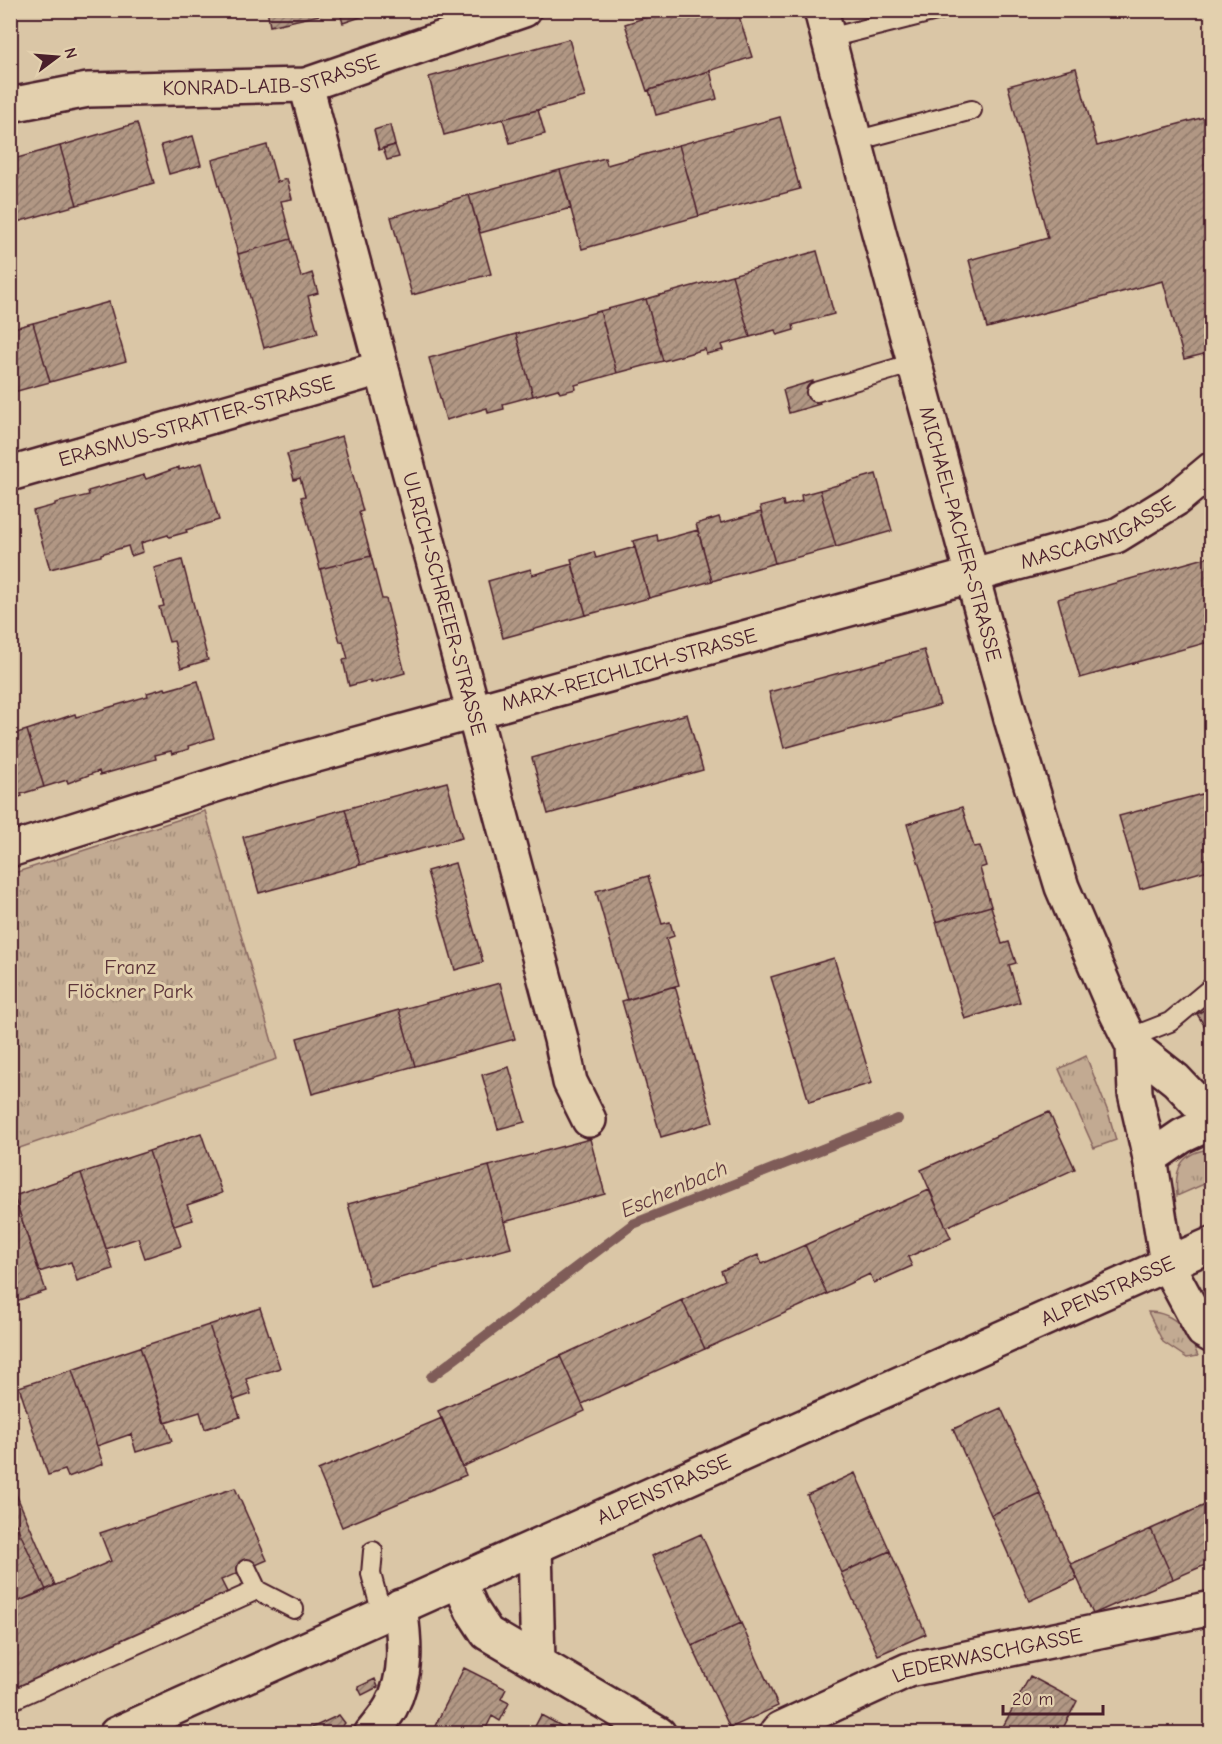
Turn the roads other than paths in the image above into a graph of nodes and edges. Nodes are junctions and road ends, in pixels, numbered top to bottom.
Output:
1 (524, 10) edge
2 (940, 10) edge
3 (884, 17) edge
4 (825, 24) edge
5 (306, 85) junction
6 (10, 105) edge
7 (972, 110) dead end
8 (855, 141) junction
9 (914, 363) junction
10 (381, 368) junction
11 (816, 392) dead end
12 (1212, 469) edge
13 (10, 474) edge
14 (972, 575) junction
15 (473, 711) junction
16 (10, 850) edge
17 (1212, 987) edge
18 (1131, 1042) junction
19 (589, 1120) dead end
20 (1212, 1120) edge
21 (1150, 1158) junction
22 (1212, 1244) edge
23 (1167, 1264) junction
24 (1212, 1336) edge
25 (535, 1547) junction
26 (373, 1551) dead end
27 (247, 1569) dead end
28 (459, 1581) junction
29 (256, 1590) junction
30 (1212, 1608) edge
31 (294, 1609) dead end
32 (391, 1610) junction
33 (538, 1662) junction
34 (10, 1701) edge
35 (116, 1734) edge
36 (371, 1734) edge
37 (659, 1734) edge
38 (776, 1734) edge

1 - 5 street, KONRAD-LAIB-STRASSE
2 - 3 lane
3 - 4 lane
4 - 8 street, MICHAEL-PACHER-STRASSE
5 - 6 street, KONRAD-LAIB-STRASSE
5 - 10 street, ULRICH-SCHREIER-STRASSE
7 - 8 lane
8 - 9 street, MICHAEL-PACHER-STRASSE
9 - 11 lane
9 - 14 street, MICHAEL-PACHER-STRASSE
10 - 13 street, ERASMUS-STRATTER-STRASSE
10 - 15 street, ULRICH-SCHREIER-STRASSE
12 - 14 street, MASCAGNIGASSE
14 - 15 street, MARX-REICHLICH-STRASSE
14 - 18 street, MICHAEL-PACHER-STRASSE
15 - 16 street, MARX-REICHLICH-STRASSE
15 - 19 street, ULRICH-SCHREIER-STRASSE
17 - 18 lane
18 - 20 street, MICHAEL-PACHER-STRASSE
18 - 21 street, MICHAEL-PACHER-STRASSE
20 - 21 street, MICHAEL-PACHER-STRASSE
21 - 23 street, MICHAEL-PACHER-STRASSE
22 - 23 street, ALPENSTRASSE
23 - 24 street, MICHAEL-PACHER-STRASSE
23 - 25 street, ALPENSTRASSE
25 - 28 street, ALPENSTRASSE
25 - 33 street
26 - 32 lane
27 - 29 lane
28 - 32 street, ALPENSTRASSE
28 - 33 street
29 - 31 lane
29 - 34 lane
30 - 38 street, LEDERWASCHGASSE
32 - 35 street, ALPENSTRASSE
32 - 36 street
33 - 37 street

